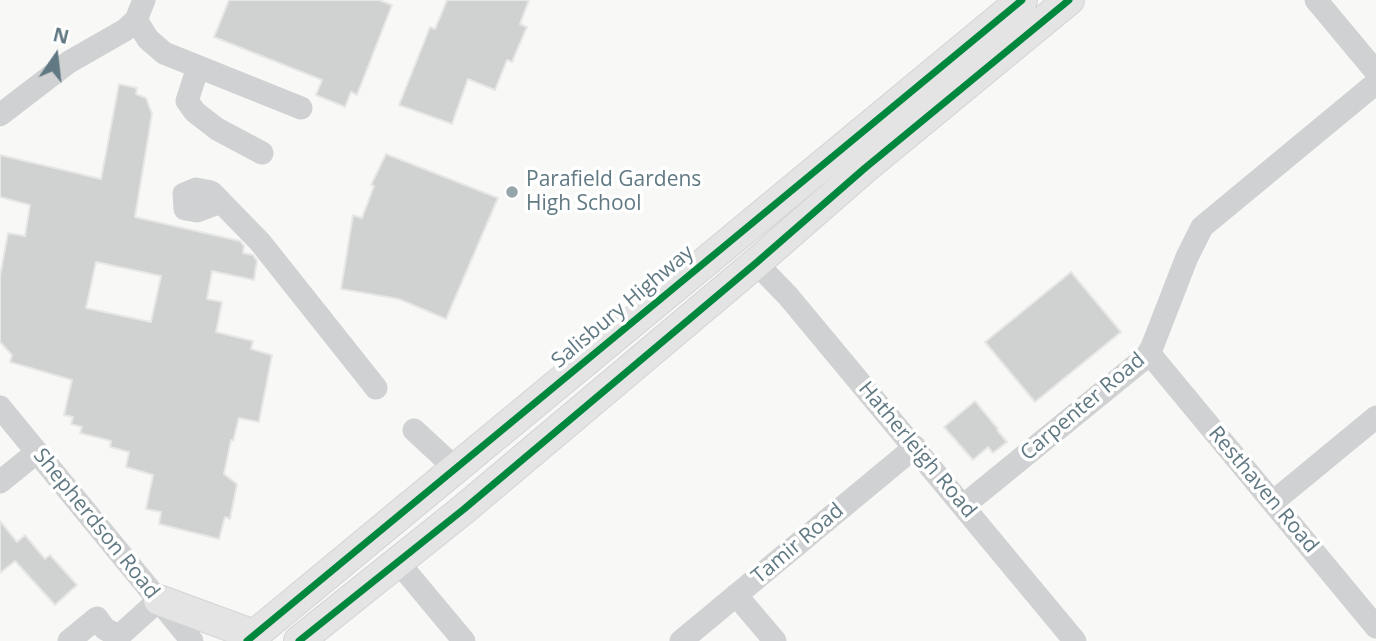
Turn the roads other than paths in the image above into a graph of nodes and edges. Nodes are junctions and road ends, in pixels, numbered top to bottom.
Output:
1 (1069, 0) edge
2 (1316, 0) edge
3 (1030, 7) edge
4 (140, 10) edge
5 (198, 67) junction
6 (1376, 72) edge
7 (1376, 83) edge
8 (301, 108) dead end
9 (0, 115) edge
10 (262, 153) dead end
11 (221, 202) dead end
12 (734, 237) junction
13 (756, 263) junction
14 (1149, 353) junction
15 (376, 388) dead end
16 (0, 407) edge
17 (1376, 417) edge
18 (414, 430) dead end
19 (915, 447) junction
20 (37, 452) junction
21 (455, 468) junction
22 (0, 482) edge
23 (1273, 502) junction
24 (963, 506) junction
25 (398, 562) junction
26 (736, 595) junction
27 (159, 600) junction
28 (1376, 627) edge
29 (251, 638) edge
30 (118, 639) edge
31 (69, 641) edge
32 (192, 641) edge
33 (299, 641) edge
34 (464, 641) edge
35 (681, 641) edge
36 (775, 641) edge
37 (1075, 641) edge

1 - 3 main road, Salisbury Highway
2 - 6 street
3 - 12 main road, Salisbury Highway
3 - 13 main road, Salisbury Highway
4 - 5 street
4 - 9 street
5 - 8 street
5 - 10 street
7 - 14 street, Carpenter Road
11 - 15 street
12 - 13 main road
12 - 21 main road, Salisbury Highway
13 - 19 street, Hatherleigh Road
13 - 25 main road, Salisbury Highway
14 - 23 street, Resthaven Road
14 - 24 street, Carpenter Road
16 - 20 street, Shepherdson Road
17 - 23 street
18 - 21 street
19 - 24 street, Hatherleigh Road
19 - 26 street, Tamir Road
20 - 22 street
20 - 27 street, Shepherdson Road
21 - 29 main road, Salisbury Highway
23 - 28 street, Resthaven Road
24 - 37 street, Hatherleigh Road
25 - 33 main road, Salisbury Highway
25 - 34 street
26 - 35 street, Tamir Road
26 - 36 street
27 - 29 main road
27 - 30 street
27 - 32 street, Shepherdson Road
30 - 31 street

